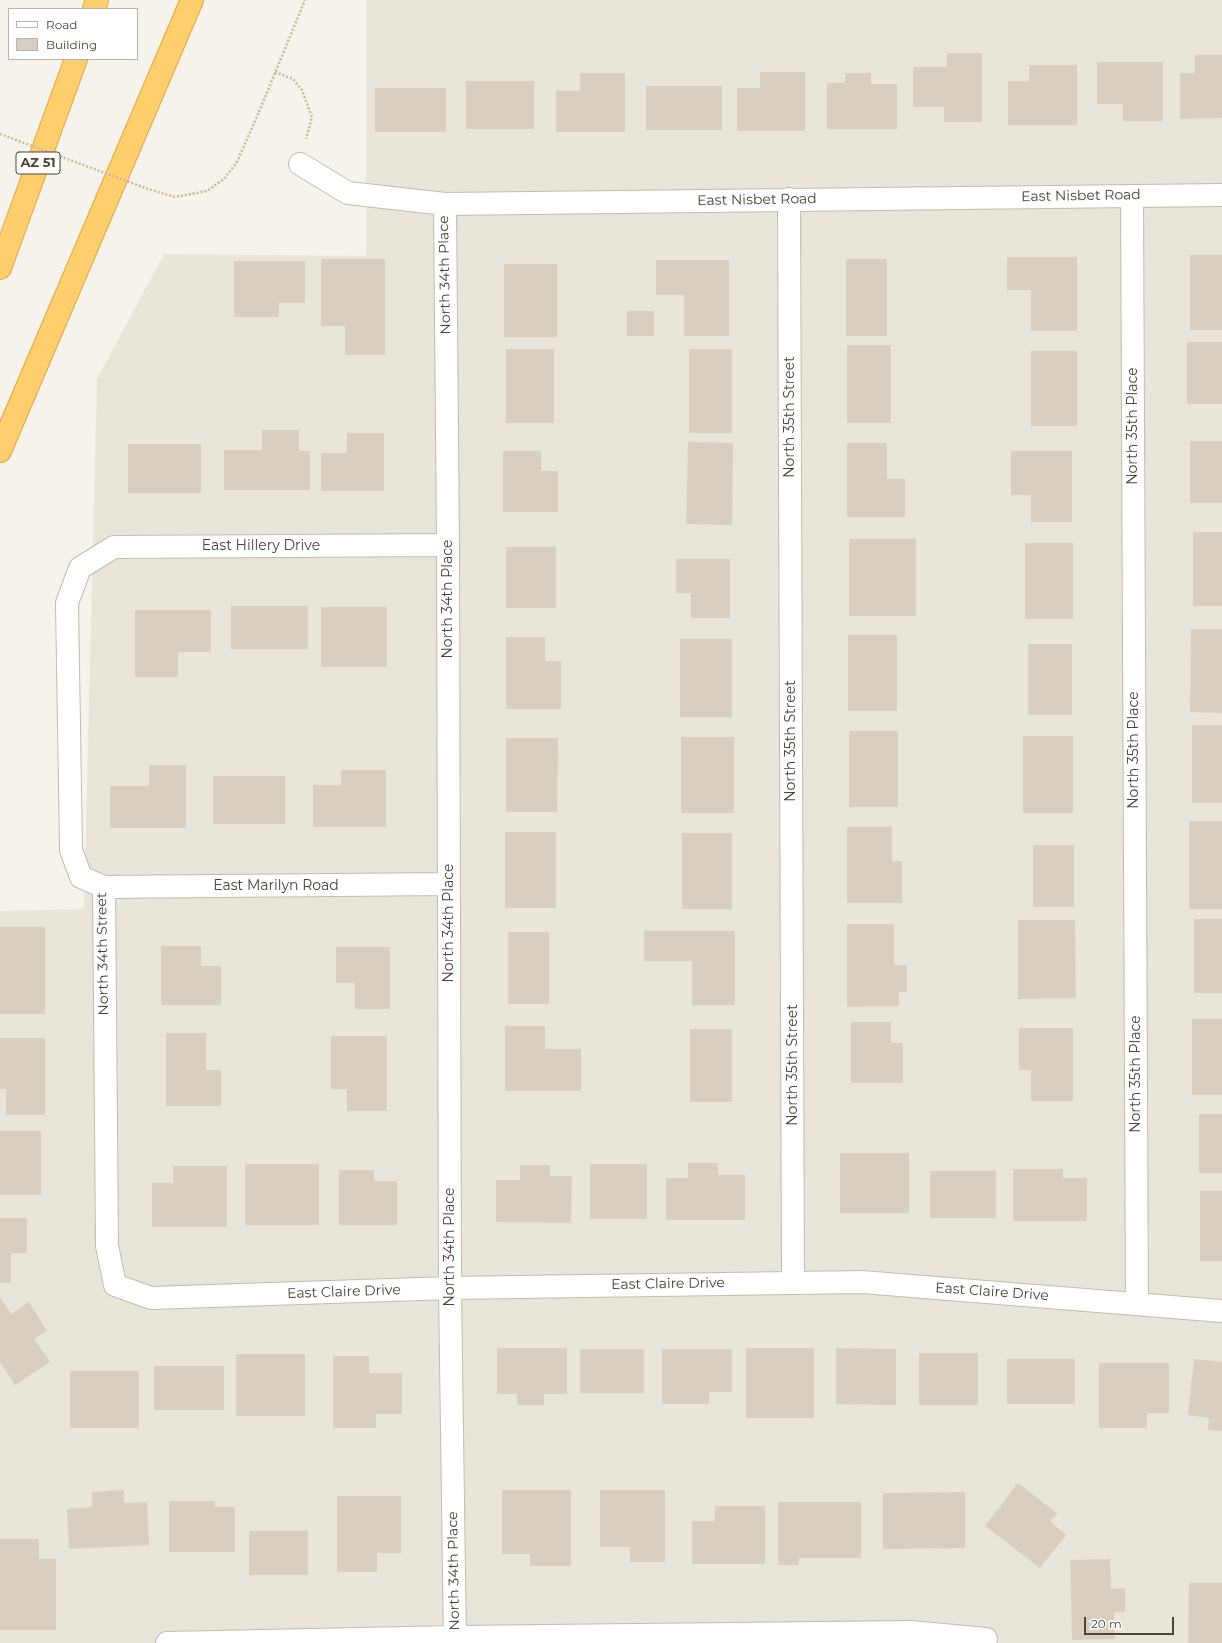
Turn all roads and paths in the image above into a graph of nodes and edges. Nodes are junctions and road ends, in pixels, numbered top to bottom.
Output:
1 (192, 0) edge
2 (305, 0) edge
3 (76, 60) edge
4 (275, 72) junction
5 (0, 134) edge
6 (300, 164) joint
7 (1222, 195) edge
8 (1132, 196) junction
9 (789, 199) junction
10 (445, 204) junction
11 (0, 268) edge
12 (0, 451) edge
13 (448, 545) junction
14 (80, 568) joint
15 (448, 884) junction
16 (104, 887) junction
17 (793, 1282) junction
18 (115, 1285) joint
19 (450, 1288) junction
20 (1137, 1304) junction
21 (1222, 1312) edge
22 (986, 1639) dead end
23 (455, 1640) edge
24 (167, 1643) edge

1 - 12 highway
2 - 4 path
3 - 11 highway, AZ 51
4 - 5 path, bridge
4 - 6 path
6 - 10 street, East Nisbet Road
7 - 8 street, East Nisbet Road
8 - 9 street, East Nisbet Road
8 - 20 street, North 35th Place
9 - 10 street, East Nisbet Road
9 - 17 street, North 35th Street
10 - 13 street, North 34th Place
13 - 14 street, East Hillery Drive
13 - 15 street, North 34th Place
14 - 16 street, North 34th Street
15 - 16 street, East Marilyn Road
15 - 19 street, North 34th Place
16 - 18 street, North 34th Street
17 - 19 street, East Claire Drive
17 - 20 street, East Claire Drive
18 - 19 street, East Claire Drive
19 - 23 street, North 34th Place
20 - 21 street, East Claire Drive
22 - 23 street
23 - 24 street

